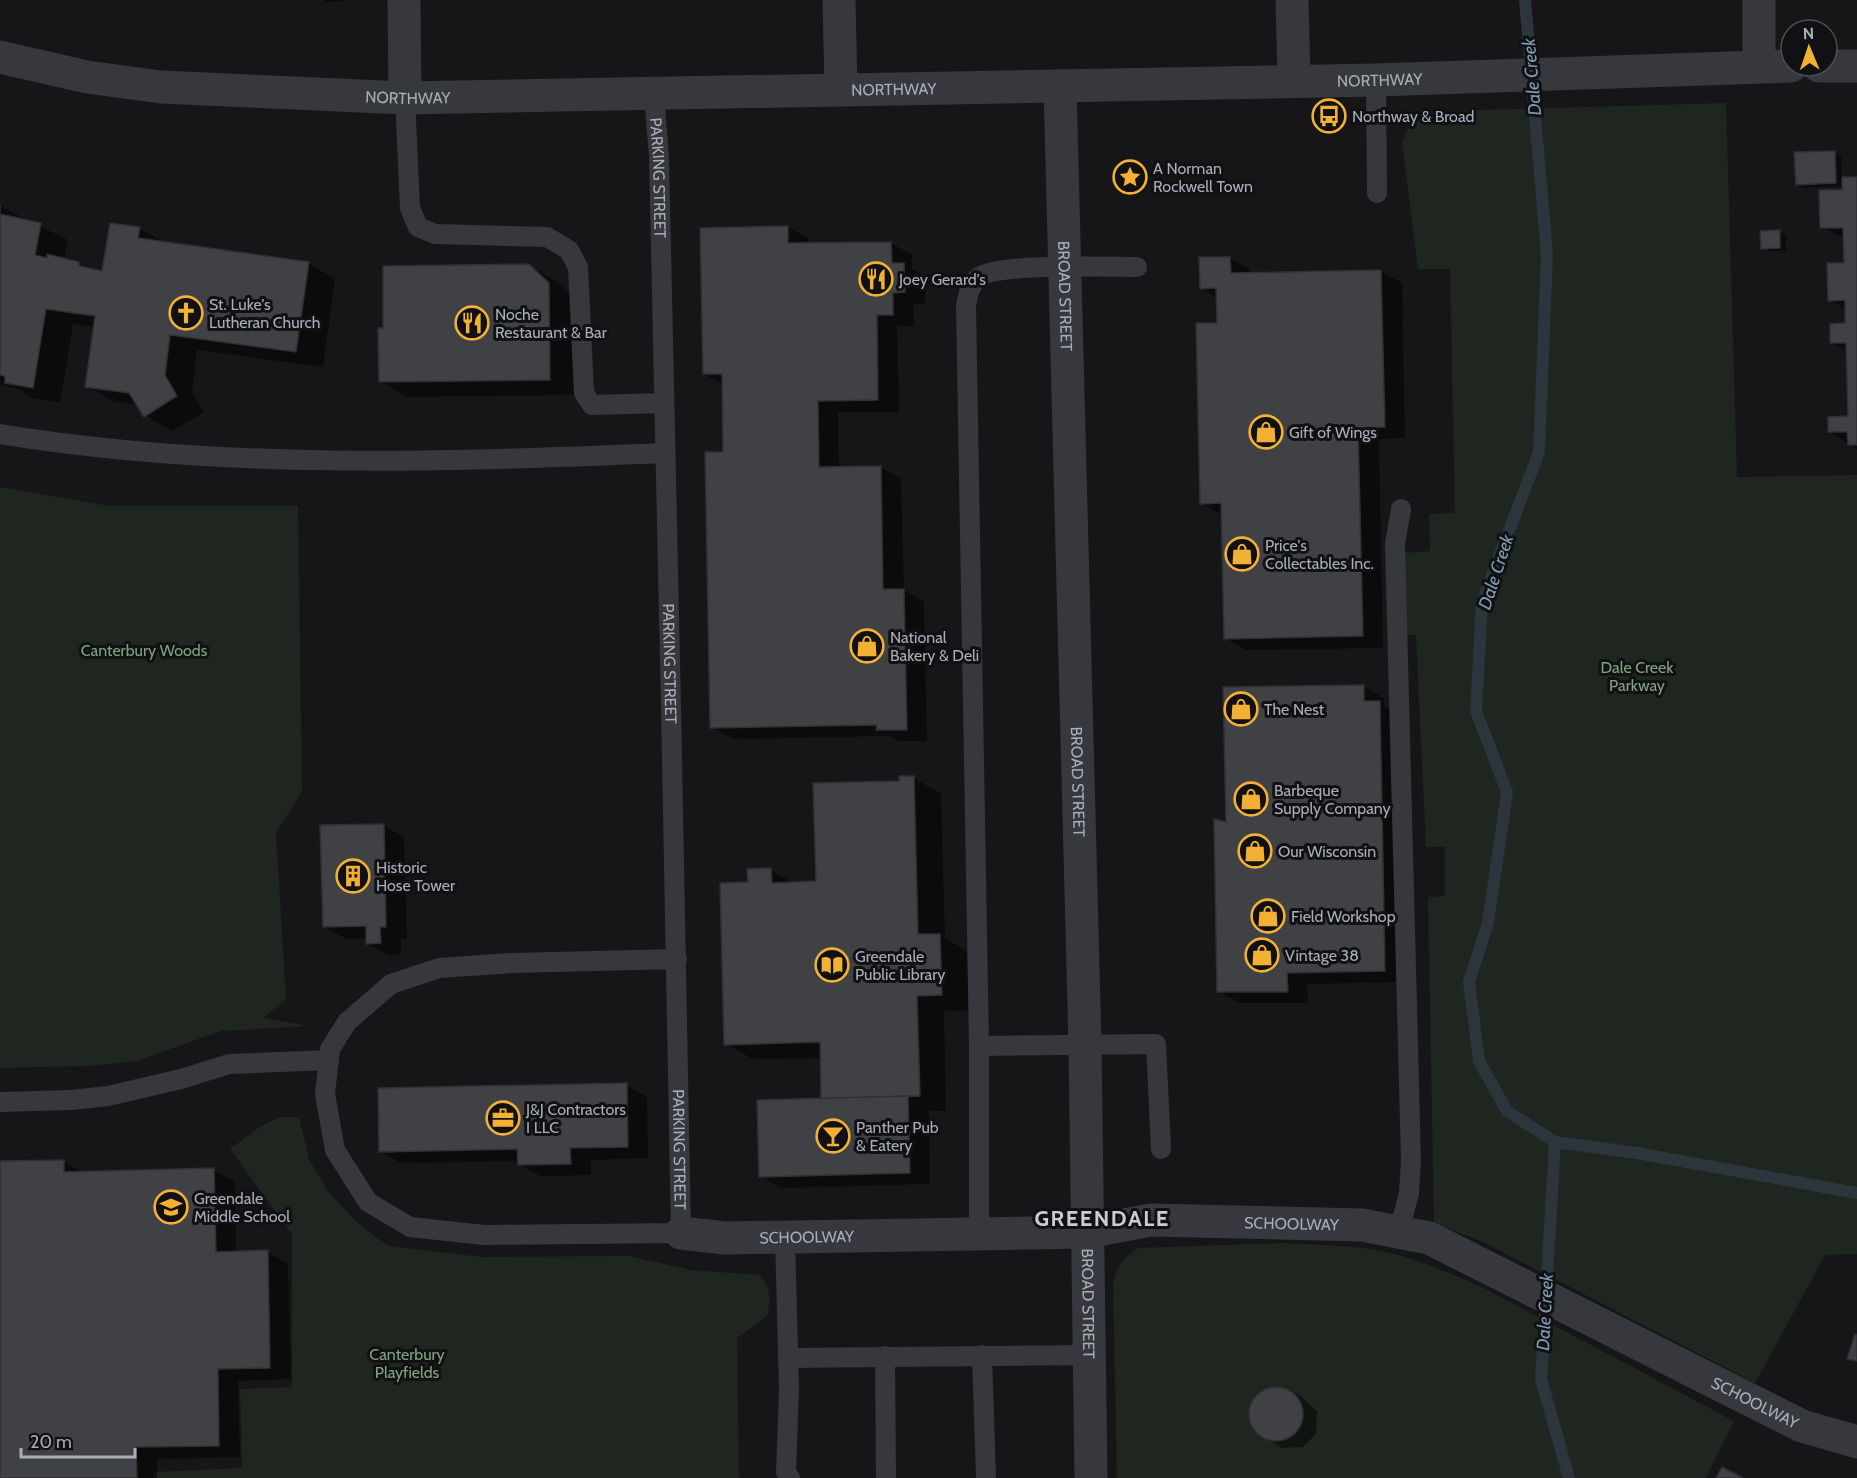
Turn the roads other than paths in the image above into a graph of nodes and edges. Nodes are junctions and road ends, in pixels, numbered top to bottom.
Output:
1 (404, 0) edge
2 (839, 0) edge
3 (1292, 0) edge
4 (1759, 0) edge
5 (0, 57) edge
6 (1759, 66) junction
7 (1779, 66) edge
8 (1839, 66) edge
9 (1857, 66) edge
10 (1294, 79) junction
11 (1376, 80) junction
12 (1060, 86) junction
13 (841, 89) junction
14 (654, 94) junction
15 (405, 98) junction
16 (1377, 192) dead end
17 (1137, 267) dead end
18 (1065, 268) junction
19 (664, 404) junction
20 (0, 434) edge
21 (665, 453) junction
22 (1401, 509) dead end
23 (677, 959) junction
24 (1085, 1045) junction
25 (979, 1046) junction
26 (329, 1060) junction
27 (0, 1102) edge
28 (1161, 1149) dead end
29 (1088, 1232) junction
30 (1399, 1232) junction
31 (681, 1233) junction
32 (979, 1233) junction
33 (785, 1238) junction
34 (982, 1355) junction
35 (1089, 1355) junction
36 (885, 1356) junction
37 (788, 1358) junction
38 (1857, 1442) edge
39 (790, 1478) edge
40 (887, 1478) edge
41 (986, 1478) edge
42 (1091, 1478) edge

1 - 15 street
2 - 13 street
3 - 10 street
4 - 6 street
5 - 15 street, NORTHWAY
6 - 7 street, NORTHWAY
6 - 11 street, NORTHWAY
8 - 9 street
10 - 11 street, NORTHWAY
10 - 12 street, NORTHWAY
11 - 16 lane
12 - 13 street, NORTHWAY
12 - 18 street, BROAD STREET
13 - 14 street, NORTHWAY
14 - 15 street, NORTHWAY
14 - 19 lane, PARKING STREET
15 - 19 lane
17 - 18 lane
18 - 24 street, BROAD STREET
18 - 25 lane
19 - 21 lane, PARKING STREET
20 - 21 lane
21 - 23 lane, PARKING STREET
22 - 30 lane
23 - 26 lane
23 - 31 lane, PARKING STREET
24 - 25 lane
24 - 28 lane
24 - 29 street, BROAD STREET
25 - 32 lane
26 - 27 lane
26 - 31 lane
29 - 30 street, SCHOOLWAY
29 - 32 street, SCHOOLWAY
29 - 35 street, BROAD STREET
30 - 38 street, SCHOOLWAY
31 - 33 street, SCHOOLWAY
32 - 33 street, SCHOOLWAY
33 - 37 lane
34 - 35 lane
34 - 36 lane
34 - 41 lane
35 - 42 street, BROAD STREET
36 - 37 lane
36 - 40 lane
37 - 39 lane

